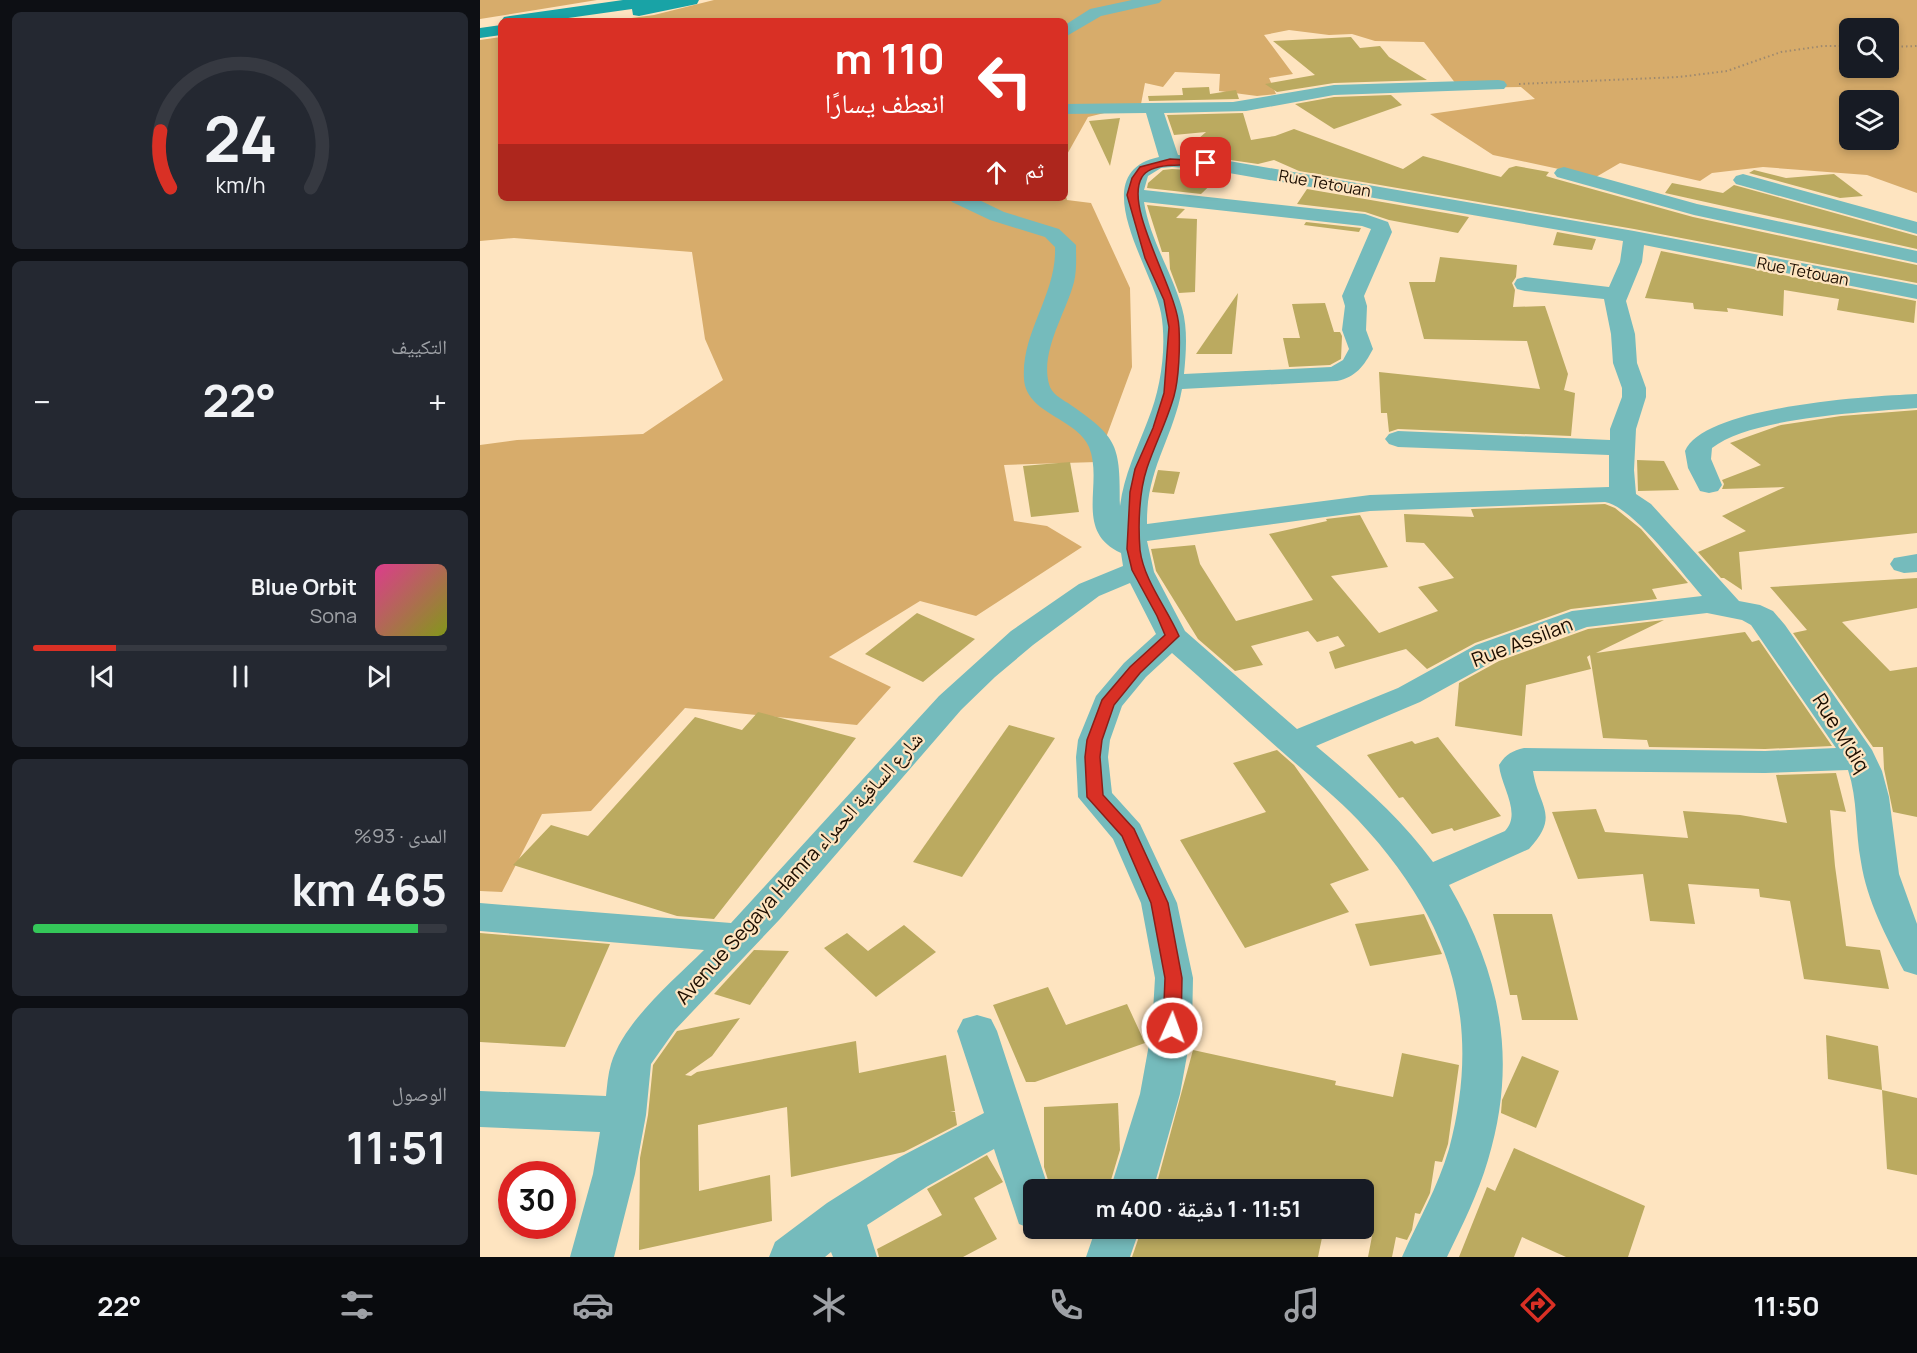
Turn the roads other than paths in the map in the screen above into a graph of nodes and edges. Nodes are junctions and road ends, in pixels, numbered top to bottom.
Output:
1 (659, 0) edge
2 (691, 0) edge
3 (1154, 0) edge
4 (531, 18) edge
5 (589, 18) edge
6 (498, 22) edge
7 (480, 25) edge
8 (498, 30) edge
9 (1068, 30) edge
10 (480, 33) edge
11 (1498, 85) road end
12 (1068, 109) edge
13 (1154, 109) junction
14 (1170, 162) junction
15 (1564, 173) dead end
16 (1743, 180) dead end
17 (1132, 195) junction
18 (965, 201) edge
19 (1822, 201) junction
20 (1694, 209) junction
21 (1917, 228) edge
22 (1801, 231) junction
23 (1634, 237) junction
24 (1676, 245) junction
25 (1917, 257) edge
26 (1525, 284) dead end
27 (1917, 292) edge
28 (1616, 294) junction
29 (1171, 382) junction
30 (1917, 401) edge
31 (1398, 439) dead end
32 (1622, 448) junction
33 (1709, 485) dead end
34 (1623, 497) junction
35 (1135, 551) junction
36 (1696, 604) joint
37 (1728, 607) junction
38 (1172, 636) junction
39 (1293, 743) junction
40 (1860, 758) junction
41 (1427, 880) junction
42 (480, 917) edge
43 (739, 938) junction
44 (1917, 960) edge
45 (977, 1031) dead end
46 (480, 1109) edge
47 (625, 1115) junction
48 (1007, 1121) junction
49 (1025, 1179) edge
50 (1134, 1179) edge
51 (849, 1237) edge
52 (1114, 1239) edge
53 (592, 1257) edge
54 (791, 1257) edge
55 (1108, 1257) edge
56 (1424, 1257) edge

1 - 4 main road
2 - 5 main road
3 - 9 street
6 - 7 main road
8 - 10 main road
11 - 13 street
12 - 13 street
13 - 14 street
14 - 17 street, Rue Tetouan
14 - 23 street, Rue Tetouan
15 - 20 street
16 - 19 street
17 - 29 street
17 - 29 street
18 - 35 street
19 - 21 street
19 - 22 street
20 - 22 street
20 - 24 street
22 - 25 street
23 - 24 street, Rue Tetouan
23 - 28 street
24 - 27 street, Rue Tetouan
26 - 28 street
28 - 32 street
29 - 35 street
30 - 33 street
31 - 32 street
32 - 34 street
34 - 35 street, Avenue Segaya Hamra شارع الساقية الحمراء
34 - 37 street
35 - 38 street
35 - 43 street, Avenue Segaya Hamra شارع الساقية الحمراء
36 - 37 street, Rue M'diq
36 - 39 street, Rue Assilan
37 - 40 street, Rue M'diq
38 - 39 street
38 - 50 street
39 - 41 street
40 - 41 street
40 - 44 street, Rue M'diq
41 - 56 street
42 - 43 street
43 - 47 street, Avenue Segaya Hamra شارع الساقية الحمراء
45 - 48 street
46 - 47 street
47 - 53 street, Avenue Segaya Hamra شارع الساقية الحمراء
48 - 49 street
48 - 51 street
51 - 54 street
52 - 55 street

